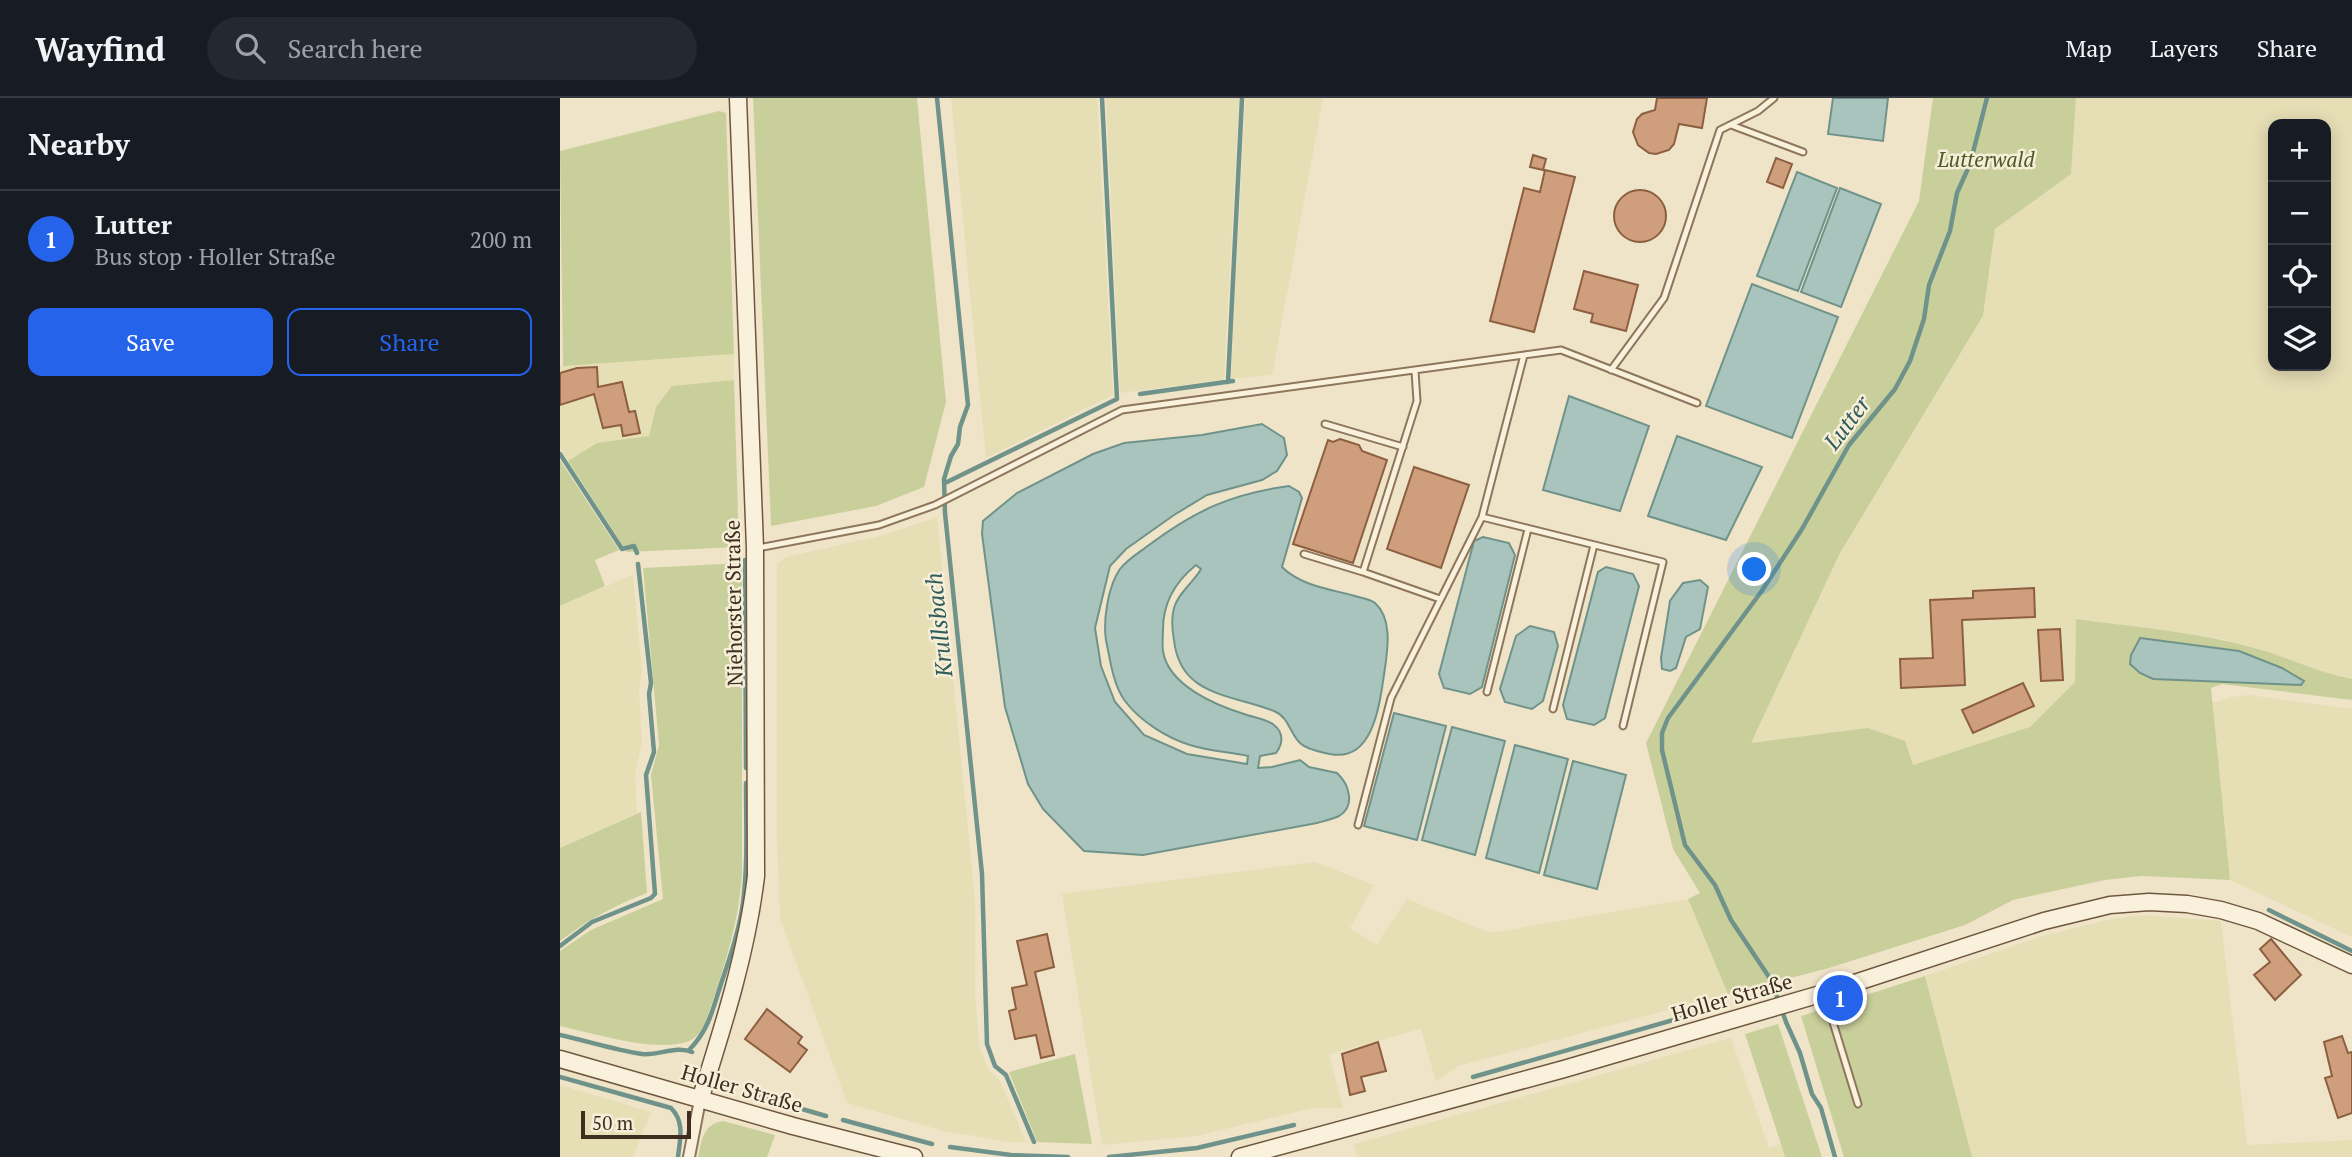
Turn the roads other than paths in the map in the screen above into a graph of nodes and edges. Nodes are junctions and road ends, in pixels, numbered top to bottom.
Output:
1 (738, 98) edge
2 (1774, 98) edge
3 (1731, 124) junction
4 (1803, 152) dead end
5 (1524, 355) junction
6 (1611, 369) junction
7 (1415, 370) junction
8 (1697, 403) dead end
9 (1325, 424) dead end
10 (1403, 447) junction
11 (1482, 517) junction
12 (1528, 528) junction
13 (1594, 545) junction
14 (755, 548) junction
15 (1304, 554) dead end
16 (1363, 572) junction
17 (1440, 599) junction
18 (1488, 692) dead end
19 (1553, 709) dead end
20 (1623, 726) dead end
21 (1358, 825) dead end
22 (2352, 965) edge
23 (1825, 993) junction
24 (560, 1059) edge
25 (700, 1100) junction
26 (1858, 1104) dead end
27 (689, 1157) edge
28 (914, 1157) edge
29 (1240, 1157) edge

1 - 14 street, Niehorster Straße
2 - 3 lane
3 - 4 lane
3 - 6 lane
5 - 6 lane
5 - 7 lane
5 - 11 lane
6 - 8 lane
7 - 10 lane
7 - 14 lane
9 - 10 lane
10 - 16 lane
11 - 12 lane
11 - 17 lane
12 - 13 lane
12 - 18 lane
13 - 19 lane
13 - 20 lane
14 - 25 street, Niehorster Straße
15 - 16 lane
16 - 17 lane
17 - 21 lane
22 - 23 street, Holler Straße
23 - 26 lane
23 - 29 street, Holler Straße
24 - 25 street, Holler Straße
25 - 27 street
25 - 28 street, Holler Straße

